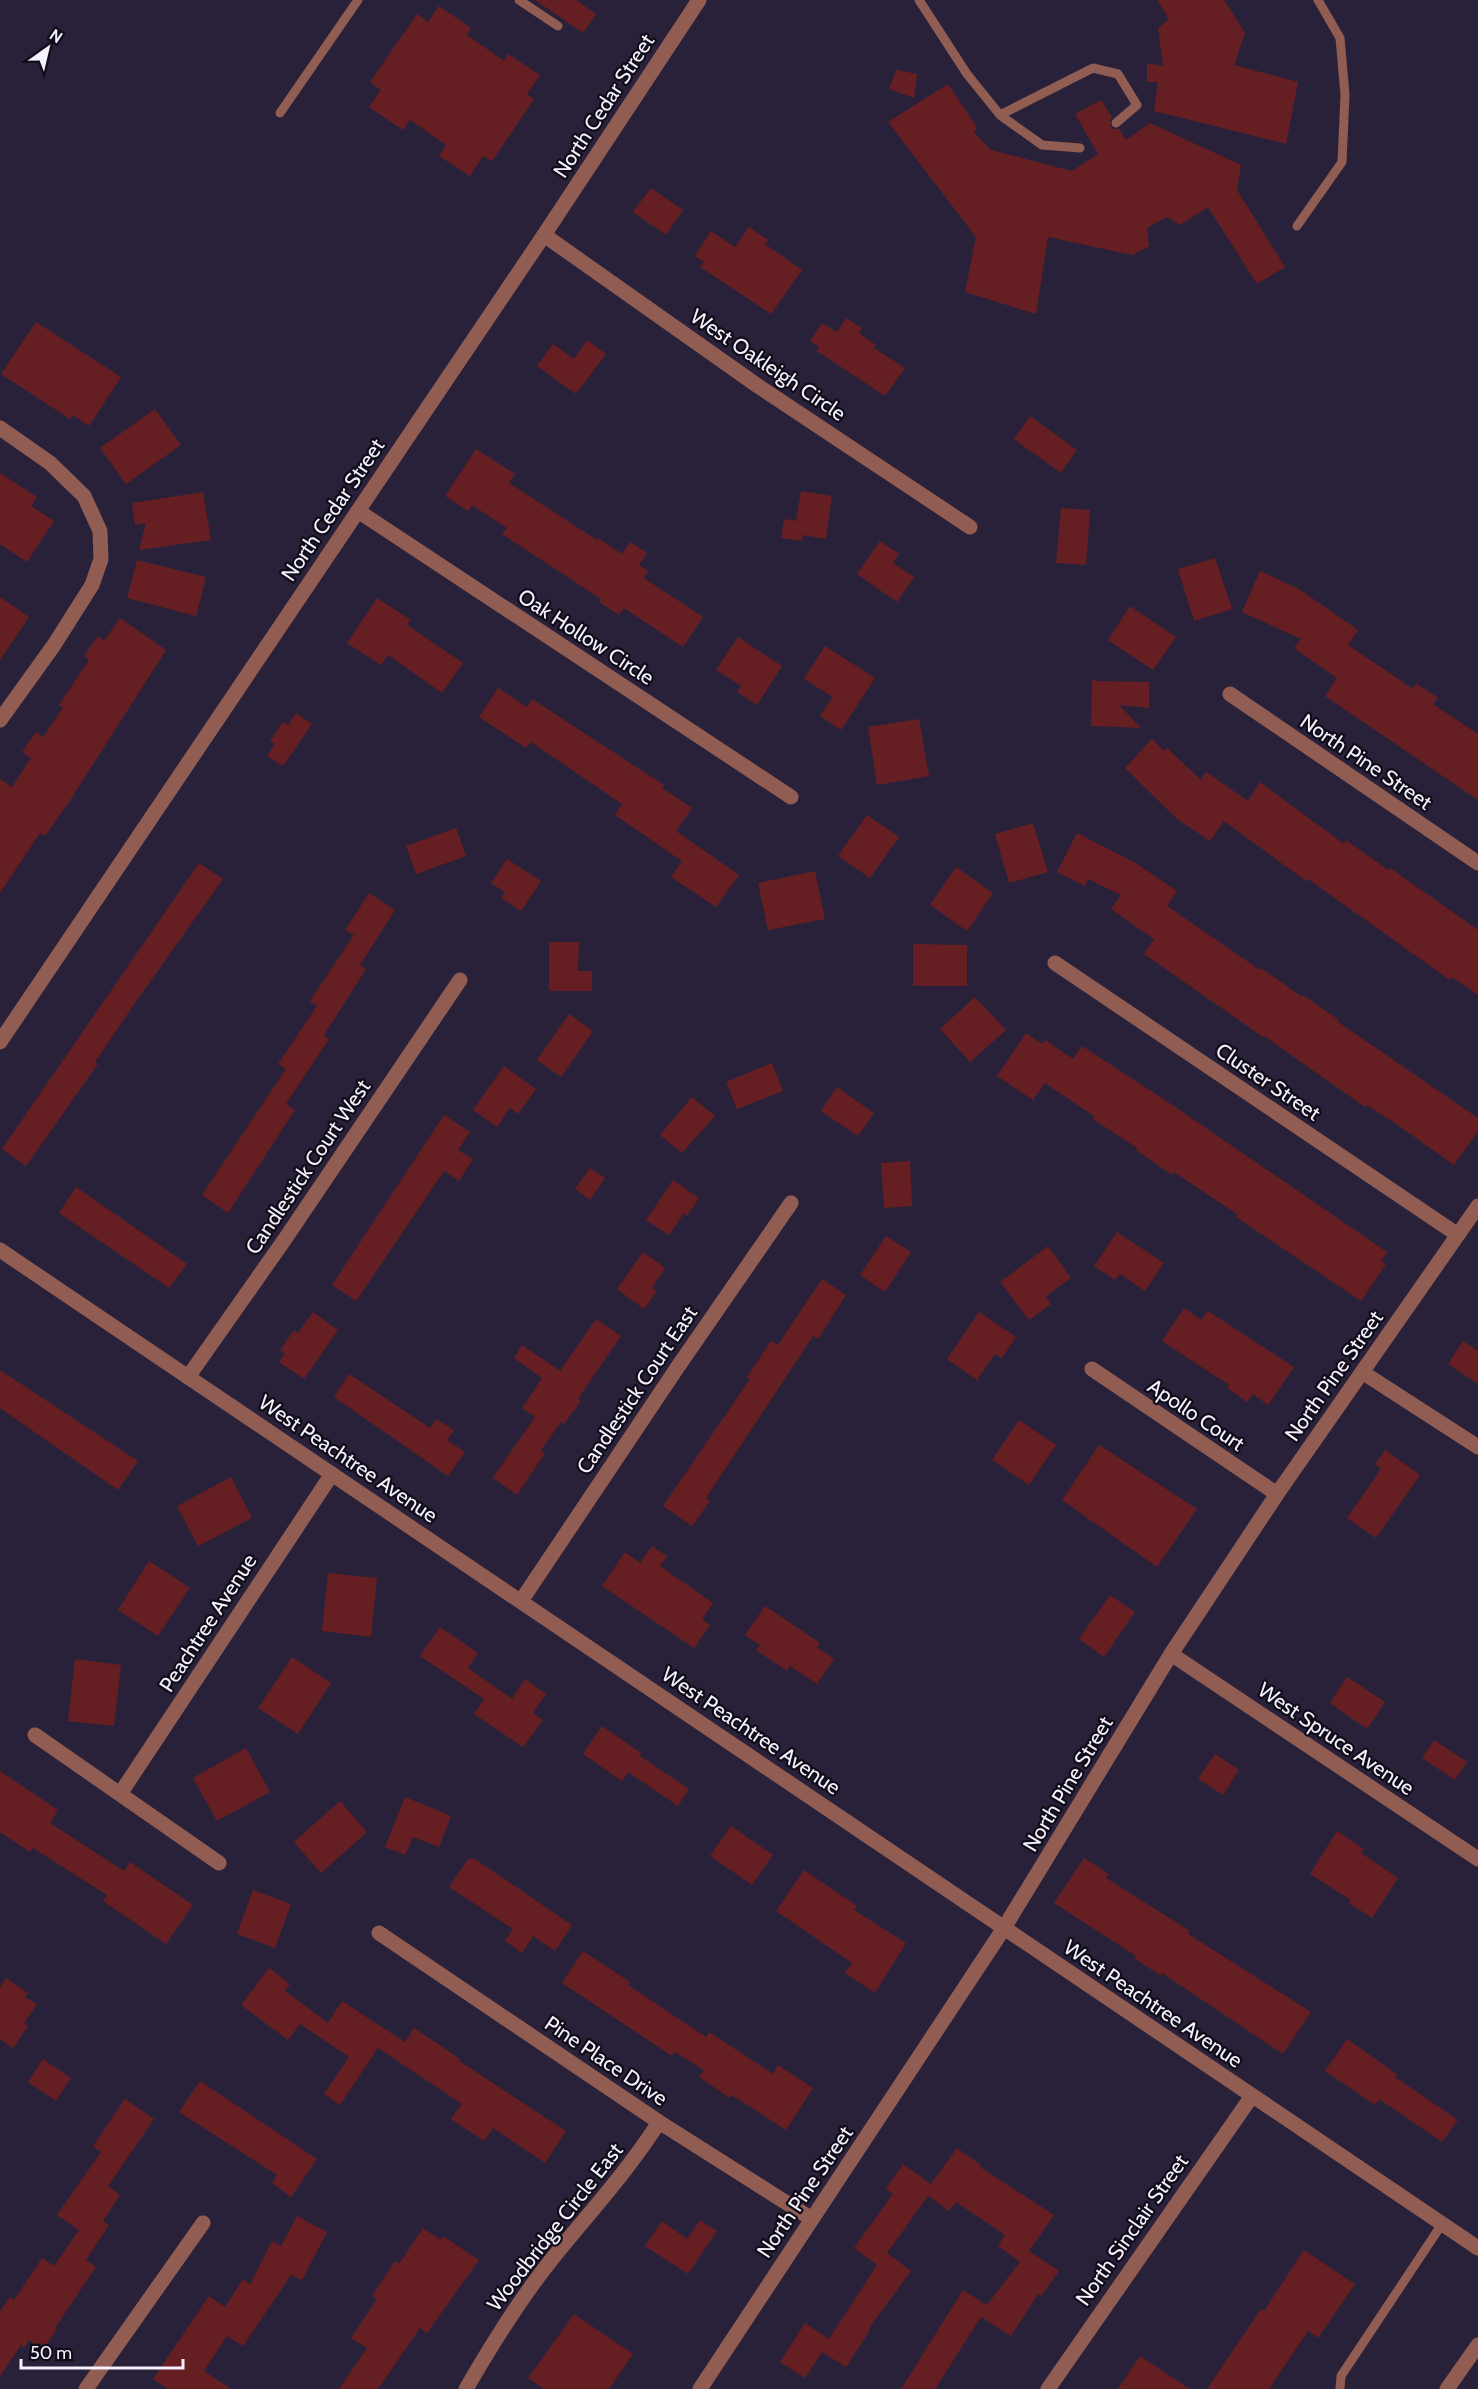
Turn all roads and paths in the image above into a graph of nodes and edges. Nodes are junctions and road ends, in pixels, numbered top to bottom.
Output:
1 (358, 0) edge
2 (519, 0) edge
3 (699, 0) edge
4 (919, 0) edge
5 (1317, 0) edge
6 (558, 26) dead end
7 (280, 113) dead end
8 (1000, 115) junction
9 (1116, 123) dead end
10 (1080, 148) dead end
11 (1297, 226) dead end
12 (544, 235) junction
13 (0, 428) edge
14 (358, 511) junction
15 (970, 526) dead end
16 (1230, 694) dead end
17 (0, 720) edge
18 (791, 797) dead end
19 (1478, 863) edge
20 (1055, 963) dead end
21 (460, 980) dead end
22 (0, 1042) edge
23 (791, 1203) dead end
24 (1478, 1206) edge
25 (1458, 1235) junction
26 (0, 1250) edge
27 (1092, 1369) dead end
28 (1362, 1372) junction
29 (188, 1377) junction
30 (1478, 1447) edge
31 (332, 1474) junction
32 (1277, 1494) junction
33 (521, 1601) junction
34 (1171, 1654) junction
35 (35, 1736) dead end
36 (120, 1794) junction
37 (1478, 1859) edge
38 (219, 1863) dead end
39 (1004, 1928) junction
40 (379, 1933) dead end
41 (1252, 2096) junction
42 (659, 2122) junction
43 (812, 2219) junction
44 (203, 2223) dead end
45 (1442, 2224) junction
46 (1478, 2248) edge
47 (1478, 2344) edge
48 (86, 2389) edge
49 (466, 2389) edge
50 (700, 2389) edge
51 (1048, 2389) edge
52 (1340, 2389) edge
53 (1447, 2389) edge

1 - 7 lane
2 - 6 lane
3 - 12 street, North Cedar Street
4 - 8 lane
5 - 11 lane
8 - 9 lane
8 - 10 lane
12 - 14 street, North Cedar Street
12 - 15 street, West Oakleigh Circle
13 - 17 street
14 - 18 street, Oak Hollow Circle
14 - 22 street, North Cedar Street
16 - 19 street, North Pine Street
20 - 25 street, Cluster Street
21 - 29 street, Candlestick Court West
23 - 33 street, Candlestick Court East
24 - 25 street, North Pine Street
25 - 28 street, North Pine Street
26 - 29 street, West Peachtree Avenue
27 - 32 street, Apollo Court
28 - 30 street
28 - 32 street, North Pine Street
29 - 31 street, West Peachtree Avenue
31 - 33 street, West Peachtree Avenue
31 - 36 street, Peachtree Avenue
32 - 34 street, North Pine Street
33 - 39 street, West Peachtree Avenue
34 - 37 street, West Spruce Avenue
34 - 39 street, North Pine Street
35 - 36 street
36 - 38 street
39 - 41 street, West Peachtree Avenue
39 - 43 street, North Pine Street
40 - 42 street, Pine Place Drive
41 - 45 street, West Peachtree Avenue
41 - 51 street, North Sinclair Street
42 - 43 street, Pine Place Drive
42 - 49 street, Woodbridge Circle East
43 - 50 street, North Pine Street
44 - 48 street
45 - 46 street, West Peachtree Avenue
45 - 52 lane
47 - 53 street

